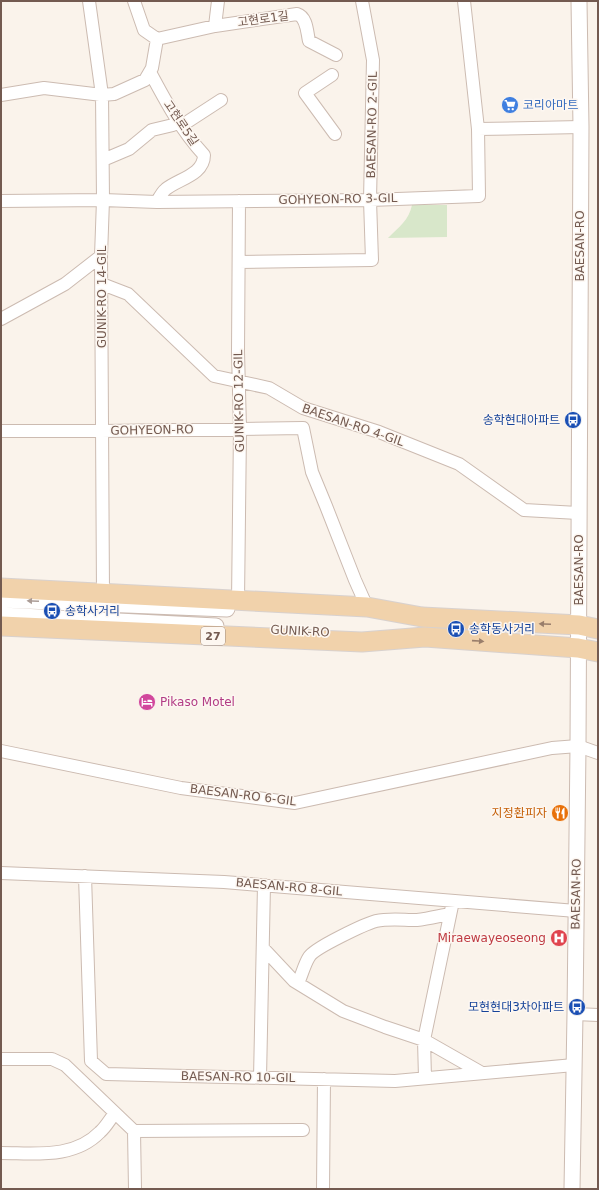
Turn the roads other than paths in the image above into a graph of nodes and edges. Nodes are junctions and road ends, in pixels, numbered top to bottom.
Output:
1 (89, 1) edge
2 (134, 1) edge
3 (218, 1) edge
4 (362, 1) edge
5 (464, 1) edge
6 (579, 1) edge
7 (215, 26) junction
8 (157, 39) junction
9 (336, 55) dead end
10 (150, 72) junction
11 (332, 75) dead end
12 (1, 95) edge
13 (102, 95) junction
14 (221, 100) dead end
15 (179, 123) junction
16 (581, 127) junction
17 (478, 129) junction
18 (335, 134) dead end
19 (103, 160) junction
20 (103, 200) junction
21 (370, 200) junction
22 (1, 201) edge
23 (239, 201) junction
24 (157, 202) junction
25 (101, 256) junction
26 (239, 262) junction
27 (102, 284) junction
28 (1, 319) edge
29 (238, 381) junction
30 (240, 429) junction
31 (1, 431) edge
32 (102, 431) junction
33 (578, 513) junction
34 (1, 588) edge
35 (103, 593) junction
36 (1, 600) edge
37 (238, 601) junction
38 (367, 608) junction
39 (1, 615) edge
40 (422, 617) junction
41 (579, 625) junction
42 (1, 626) edge
43 (598, 629) edge
44 (425, 637) junction
45 (578, 648) junction
46 (598, 652) edge
47 (578, 746) junction
48 (1, 751) edge
49 (598, 752) edge
50 (1, 873) edge
51 (85, 876) junction
52 (264, 885) junction
53 (453, 901) junction
54 (576, 911) junction
55 (450, 914) junction
56 (263, 948) junction
57 (298, 983) junction
58 (575, 1014) junction
59 (598, 1015) edge
60 (424, 1040) junction
61 (1, 1059) edge
62 (574, 1065) junction
63 (482, 1073) junction
64 (260, 1078) junction
65 (424, 1078) junction
66 (324, 1079) junction
67 (115, 1113) junction
68 (134, 1130) junction
69 (303, 1130) dead end
70 (1, 1153) edge
71 (135, 1189) edge
72 (323, 1189) edge
73 (572, 1189) edge

1 - 13 street, GUNIK-RO 14-GIL
2 - 8 street
3 - 7 street
4 - 21 street, BAESAN-RO 2-GIL
5 - 17 street, GOHYEON-RO 3-GIL
6 - 16 street, BAESAN-RO
7 - 8 street
7 - 9 street, 고현로1길
8 - 10 street
10 - 13 street
10 - 15 street, 고현로5길
11 - 18 street
12 - 13 street
13 - 19 street, GUNIK-RO 14-GIL
14 - 15 street
15 - 19 street
15 - 24 street, 고현로5길
16 - 17 street
16 - 33 street, BAESAN-RO
17 - 21 street, GOHYEON-RO 3-GIL
19 - 20 street, GUNIK-RO 14-GIL
20 - 22 street, GOHYEON-RO 3-GIL
20 - 24 street, GOHYEON-RO 3-GIL
20 - 25 street, GUNIK-RO 14-GIL
21 - 23 street, GOHYEON-RO 3-GIL
21 - 26 street, BAESAN-RO 2-GIL
23 - 24 street, GOHYEON-RO 3-GIL
23 - 26 street, GUNIK-RO 12-GIL
25 - 27 street, GUNIK-RO 14-GIL
25 - 28 street
26 - 29 street, GUNIK-RO 12-GIL
27 - 29 street, BAESAN-RO 4-GIL
27 - 32 street, GUNIK-RO 14-GIL
29 - 30 street, GUNIK-RO 12-GIL
29 - 33 street, BAESAN-RO 4-GIL
30 - 32 street, GOHYEON-RO
30 - 37 street, GUNIK-RO 12-GIL
30 - 38 street, GOHYEON-RO
31 - 32 street, GOHYEON-RO
32 - 35 street, GUNIK-RO 14-GIL
33 - 41 street, BAESAN-RO
34 - 35 main road
35 - 37 main road
40 -> 36 street, GUNIK-RO
37 - 38 main road
38 - 40 main road
39 - 44 street, GUNIK-RO
41 -> 40 main road, GUNIK-RO
41 - 43 main road, GUNIK-RO
41 - 45 street, BAESAN-RO
42 - 44 main road, 27
44 -> 45 main road, GUNIK-RO / 27
45 - 46 main road, GUNIK-RO / 27
45 - 47 street, BAESAN-RO
47 - 48 street, BAESAN-RO 6-GIL
47 - 49 street
47 - 54 street, BAESAN-RO
50 - 51 street, BAESAN-RO 8-GIL
51 - 52 street, BAESAN-RO 8-GIL
51 - 64 street, BAESAN-RO 10-GIL
52 - 53 street, BAESAN-RO 8-GIL
52 - 56 street
53 - 54 street, BAESAN-RO 8-GIL
53 - 55 street
54 - 58 street, BAESAN-RO
55 - 57 street
55 - 60 street
56 - 57 street
56 - 64 street
57 - 60 street
58 - 59 street
58 - 62 street, BAESAN-RO
60 - 63 street
60 - 65 street
61 - 67 street
62 - 63 street, BAESAN-RO 10-GIL
62 - 73 street, BAESAN-RO
63 - 65 street, BAESAN-RO 10-GIL
64 - 66 street, BAESAN-RO 10-GIL
65 - 66 street, BAESAN-RO 10-GIL
66 - 72 street
67 - 68 street
67 - 70 street
68 - 69 street
68 - 71 street

